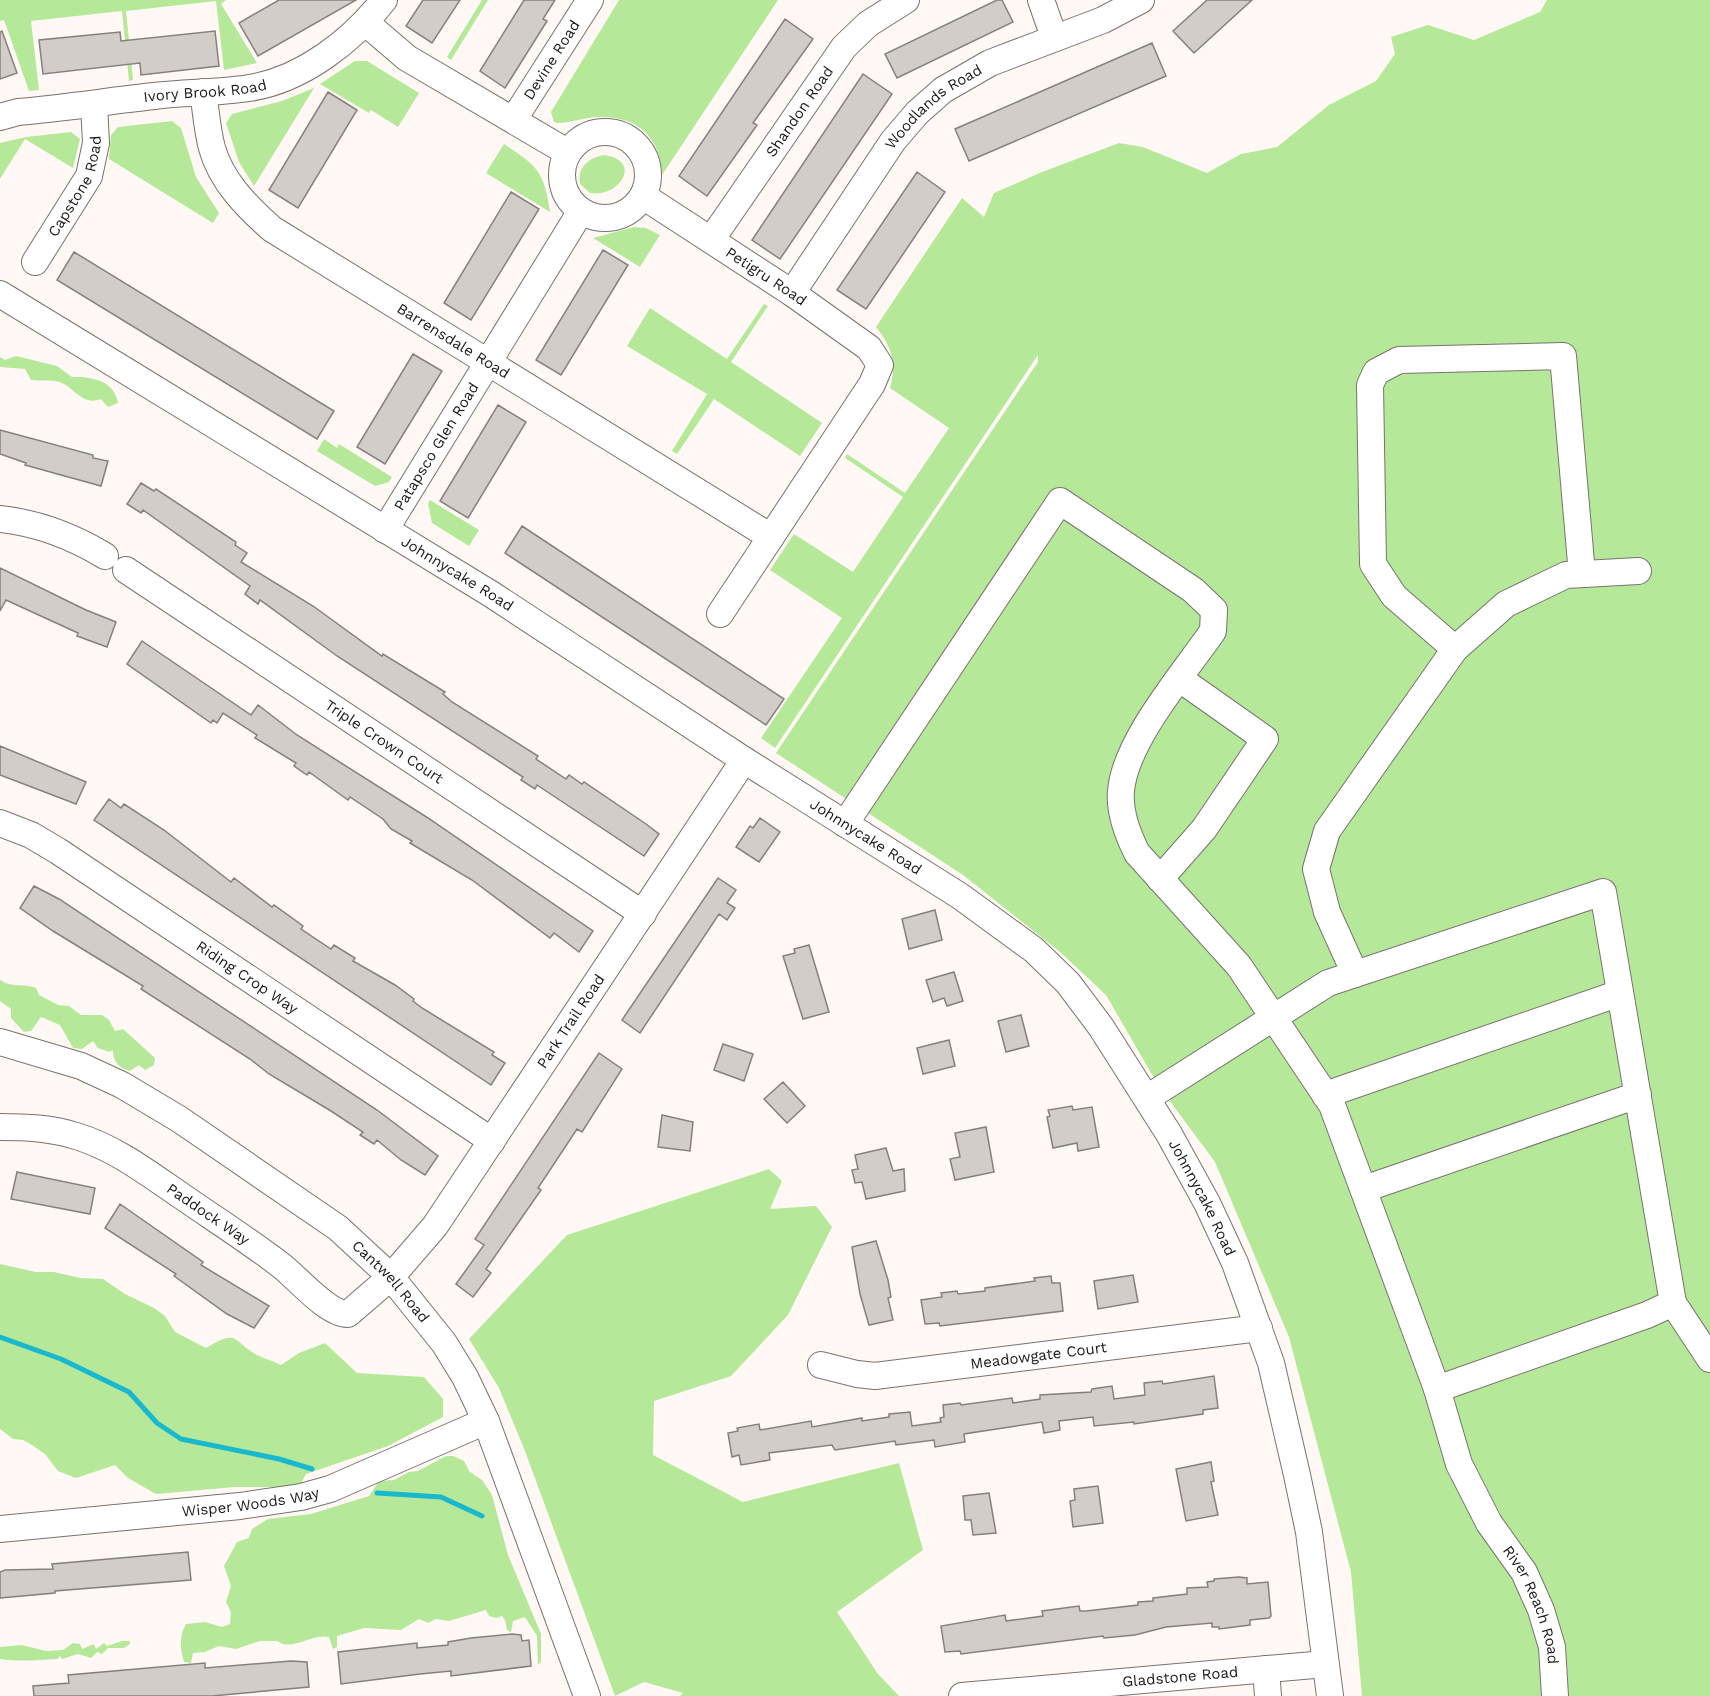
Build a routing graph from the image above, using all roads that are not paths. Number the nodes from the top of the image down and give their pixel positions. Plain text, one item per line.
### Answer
1 (384, 0) edge
2 (590, 0) edge
3 (906, 0) edge
4 (1041, 0) edge
5 (1141, 0) edge
6 (366, 23) junction
7 (1054, 37) junction
8 (203, 92) junction
9 (94, 104) junction
10 (0, 117) edge
11 (514, 119) junction
12 (567, 152) junction
13 (643, 196) junction
14 (581, 211) junction
15 (711, 240) junction
16 (35, 262) dead end
17 (792, 293) junction
18 (0, 294) edge
19 (490, 362) junction
20 (0, 519) edge
21 (385, 530) junction
22 (771, 537) junction
23 (105, 556) dead end
24 (126, 570) dead end
25 (1638, 571) dead end
26 (1582, 574) junction
27 (720, 614) dead end
28 (1455, 649) junction
29 (1180, 679) junction
30 (744, 760) junction
31 (0, 823) edge
32 (845, 824) junction
33 (1160, 879) junction
34 (643, 914) junction
35 (1355, 974) junction
36 (1620, 993) junction
37 (1272, 1018) junction
38 (0, 1042) edge
39 (1325, 1095) junction
40 (1638, 1095) junction
41 (1147, 1098) junction
42 (0, 1127) edge
43 (492, 1141) junction
44 (1364, 1189) junction
45 (391, 1277) junction
46 (1673, 1303) junction
47 (1258, 1328) junction
48 (1710, 1359) edge
49 (821, 1365) dead end
50 (1437, 1389) junction
51 (486, 1421) junction
52 (0, 1529) edge
53 (1325, 1664) junction
54 (1266, 1669) junction
55 (587, 1696) edge
56 (962, 1696) edge
57 (1268, 1696) edge
58 (1330, 1696) edge
59 (1555, 1696) edge

1 - 6 street, Ivory Brook Road
2 - 11 street, Devine Road
3 - 15 street, Shandon Road
4 - 7 street
5 - 7 street, Woodlands Road
6 - 8 street, Ivory Brook Road
6 - 11 street
7 - 17 street, Woodlands Road
8 - 9 street, Ivory Brook Road
8 - 19 street, Barrensdale Road
9 - 10 street, Ivory Brook Road
9 - 16 street, Capstone Road
11 - 12 street
12 - 13 street
12 - 14 street
13 - 14 street
13 - 15 street, Petigru Road
14 - 19 street, Patapsco Glen Road
15 - 17 street, Petigru Road
17 - 22 street, Petigru Road
18 - 21 street, Johnnycake Road
19 - 21 street, Patapsco Glen Road
19 - 22 street, Barrensdale Road
20 - 23 street
21 - 30 street, Johnnycake Road
22 - 27 street
24 - 34 street, Triple Crown Court
25 - 26 street
26 - 28 street
26 - 28 street
28 - 35 street
29 - 32 street, River Reach Road
29 - 33 street, River Reach Road
29 - 33 street
30 - 32 street, Johnnycake Road
30 - 34 street, Park Trail Road
31 - 43 street, Riding Crop Way
32 - 41 street, Johnnycake Road
33 - 37 street, River Reach Road
34 - 43 street, Park Trail Road
35 - 36 street
35 - 37 street
36 - 39 street
36 - 40 street
37 - 39 street, River Reach Road
37 - 41 street
38 - 45 street, Cantwell Road
39 - 44 street, River Reach Road
40 - 44 street
40 - 46 street
41 - 47 street, Johnnycake Road
42 - 45 street, Paddock Way
43 - 45 street, Park Trail Road
44 - 50 street, River Reach Road
45 - 51 street, Cantwell Road
46 - 48 street
46 - 50 street
47 - 49 street, Meadowgate Court
47 - 53 street, Johnnycake Road
50 - 59 street, River Reach Road
51 - 52 street, Wisper Woods Way
51 - 55 street, Cantwell Road
53 - 54 street, Gladstone Road
53 - 58 street, Johnnycake Road
54 - 56 street, Gladstone Road
54 - 57 street

